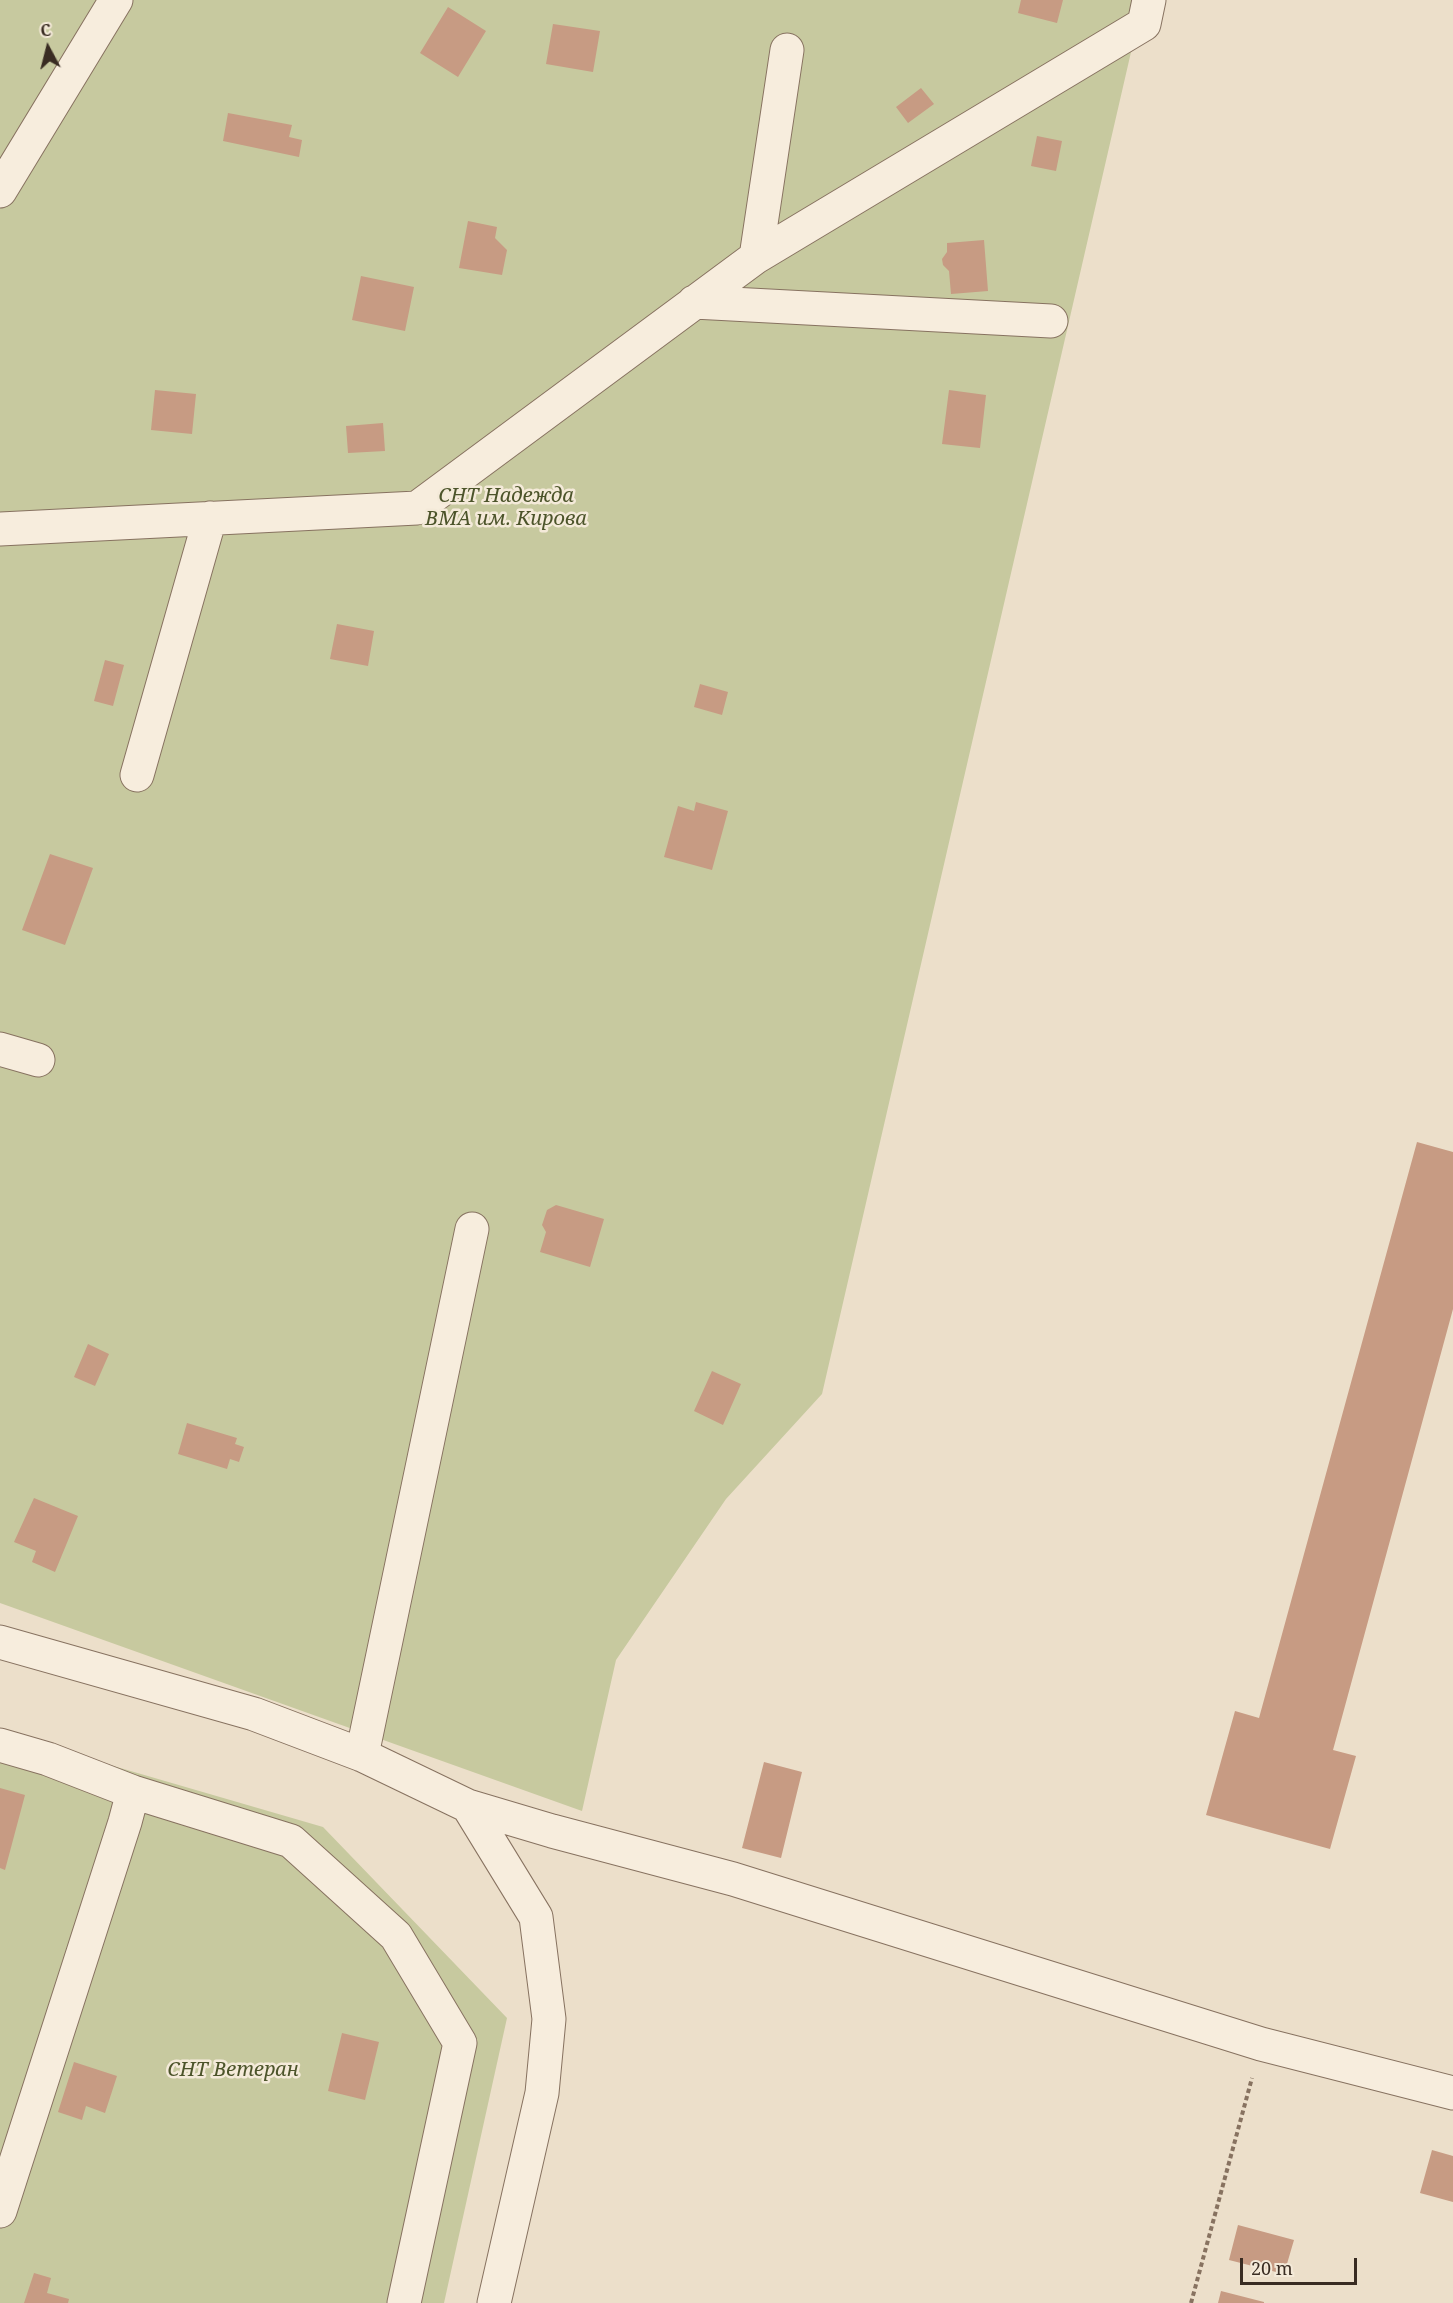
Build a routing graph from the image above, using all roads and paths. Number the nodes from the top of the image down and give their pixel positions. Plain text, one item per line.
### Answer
1 (116, 0) edge
2 (1149, 0) edge
3 (787, 50) dead end
4 (0, 191) edge
5 (756, 257) junction
6 (694, 302) junction
7 (1051, 321) dead end
8 (210, 518) junction
9 (0, 529) edge
10 (136, 775) dead end
11 (0, 1049) edge
12 (38, 1060) dead end
13 (472, 1229) dead end
14 (0, 1642) edge
15 (0, 1745) edge
16 (362, 1755) junction
17 (133, 1792) junction
18 (468, 1806) junction
19 (1261, 2044) junction
20 (1453, 2093) edge
21 (0, 2211) edge
22 (404, 2303) edge
23 (494, 2303) edge
24 (1191, 2303) edge

1 - 4 street
2 - 5 street
3 - 5 street
5 - 6 street
6 - 7 street
6 - 8 street
8 - 9 street
8 - 10 street
11 - 12 street
13 - 16 street
14 - 16 street
15 - 17 street
16 - 18 street
17 - 21 street
17 - 22 street
18 - 19 street
18 - 23 street
19 - 20 street
19 - 24 path

